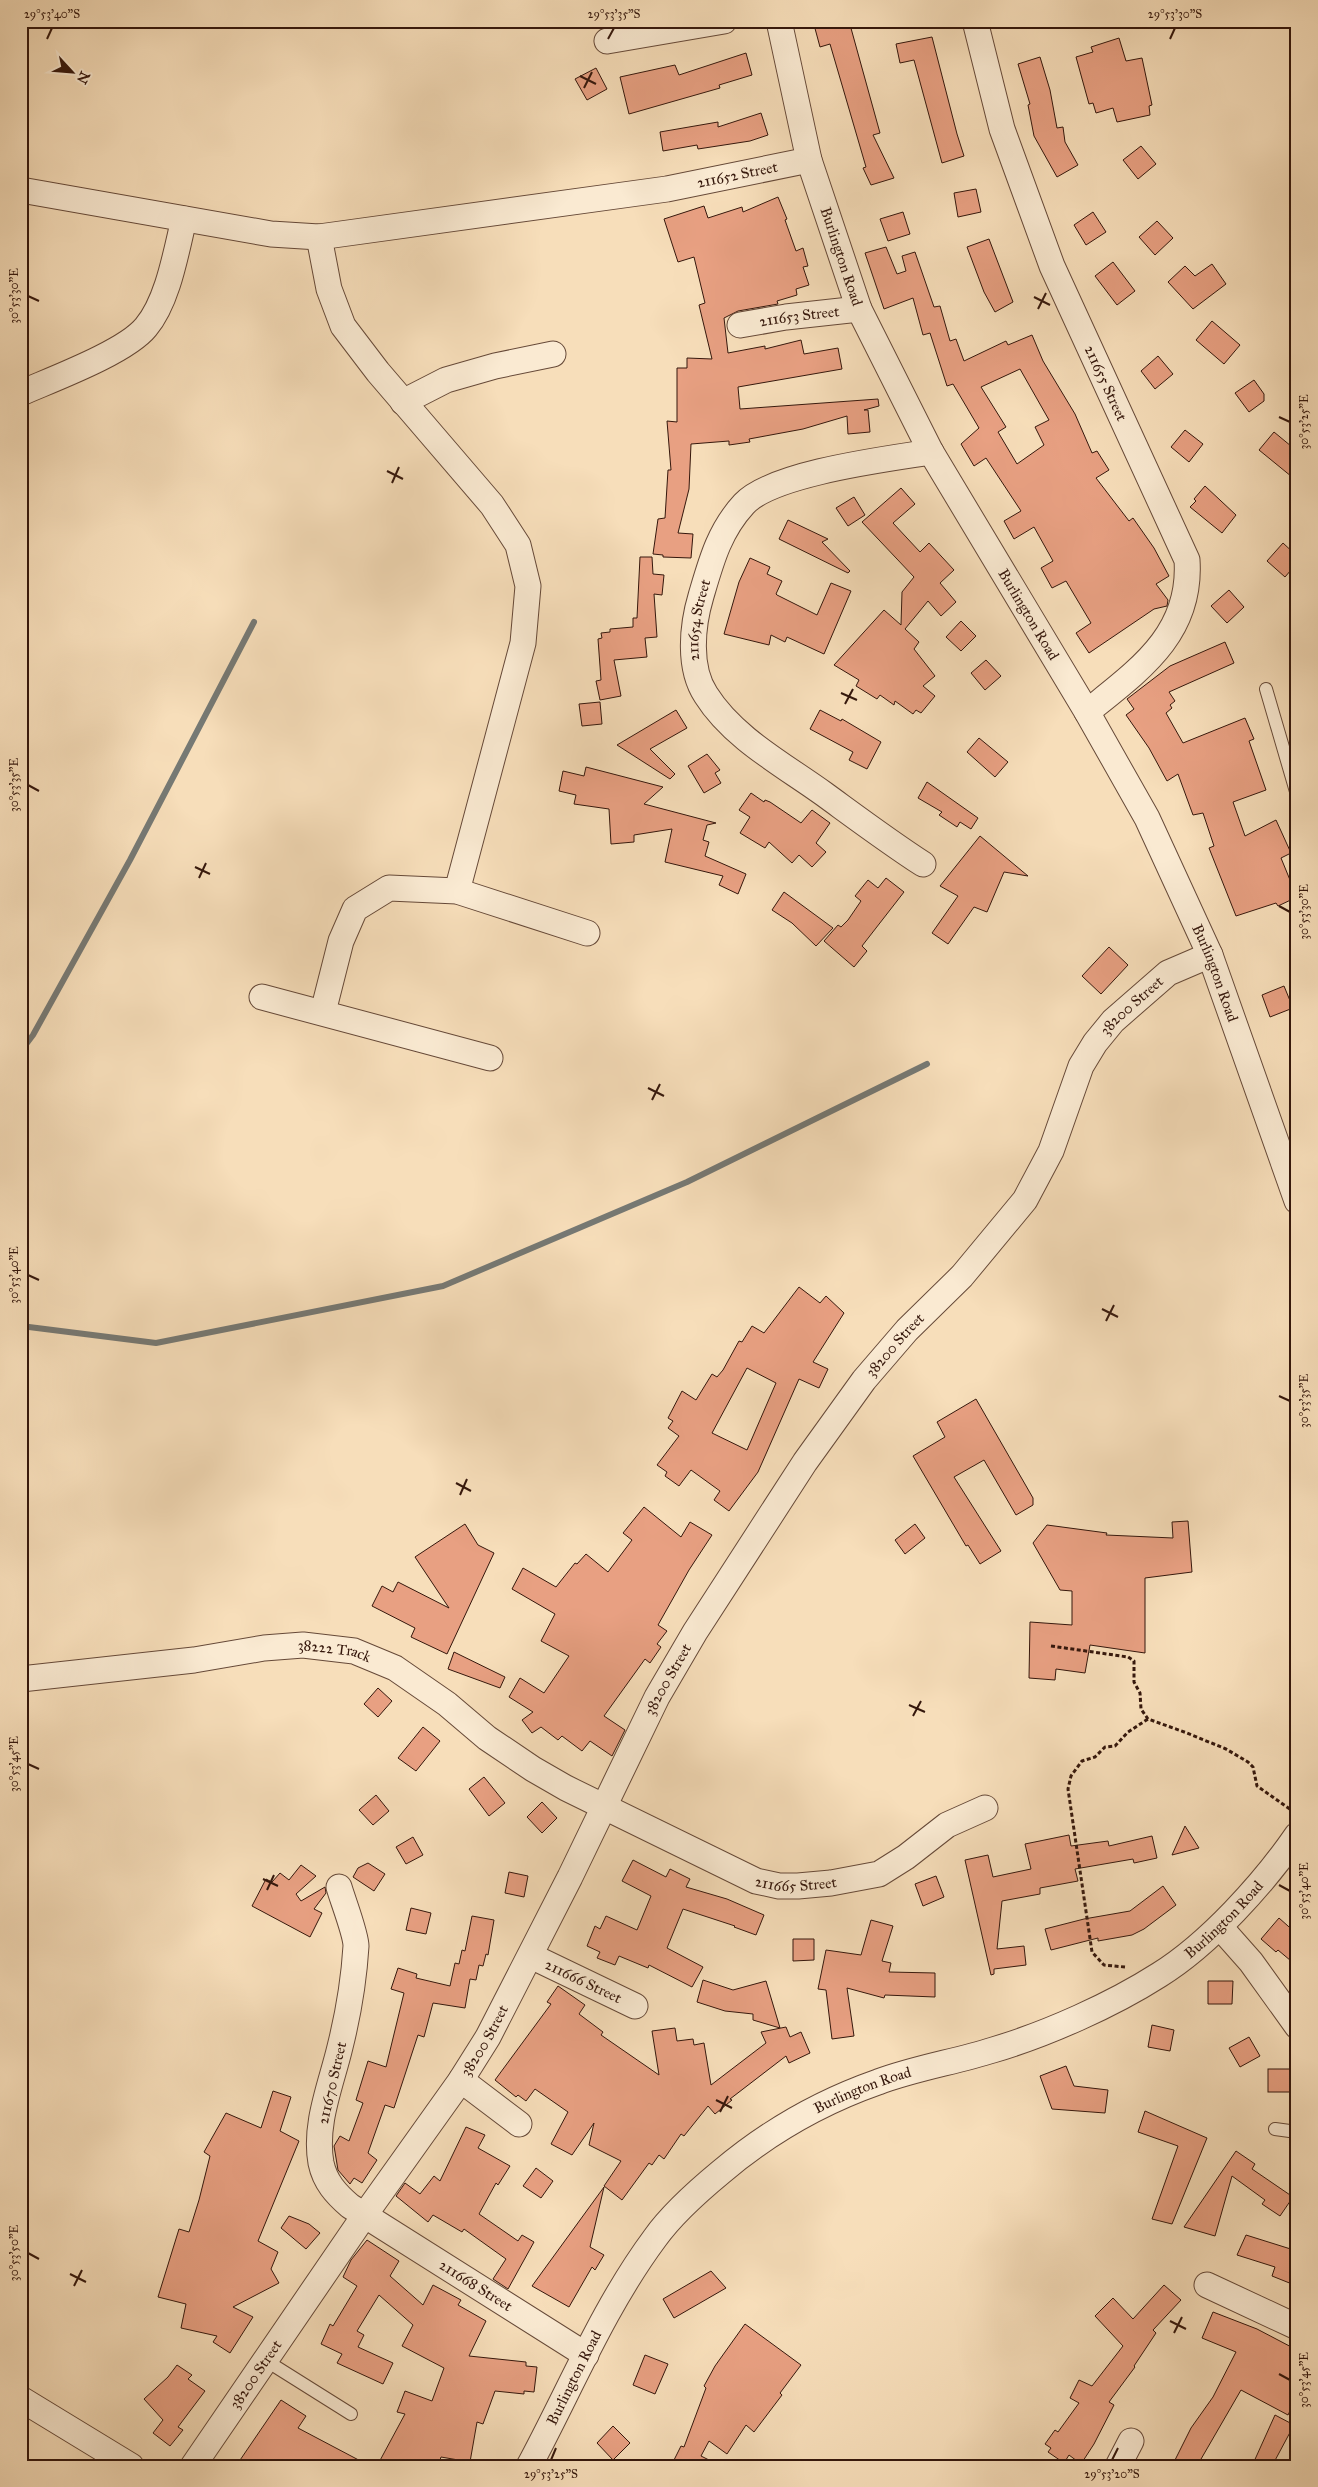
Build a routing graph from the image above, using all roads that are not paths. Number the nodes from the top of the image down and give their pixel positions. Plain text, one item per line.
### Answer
1 (724, 21) edge
2 (779, 21) edge
3 (975, 21) edge
4 (607, 41) dead end
5 (809, 160) junction
6 (21, 190) edge
7 (184, 219) junction
8 (319, 238) junction
9 (858, 310) junction
10 (740, 324) dead end
11 (553, 354) dead end
12 (21, 393) edge
13 (403, 402) junction
14 (931, 452) junction
15 (1266, 689) dead end
16 (1087, 712) junction
17 (1297, 795) edge
18 (923, 864) dead end
19 (457, 891) junction
20 (587, 933) dead end
21 (1210, 955) junction
22 (262, 997) dead end
23 (323, 1012) junction
24 (490, 1058) dead end
25 (1291, 1167) edge
26 (1297, 1201) edge
27 (21, 1679) edge
28 (604, 1805) junction
29 (985, 1808) dead end
30 (1297, 1835) edge
31 (339, 1888) dead end
32 (1220, 1927) junction
33 (531, 1956) junction
34 (635, 2006) dead end
35 (1297, 2026) edge
36 (461, 2080) junction
37 (520, 2124) dead end
38 (1275, 2129) dead end
39 (1297, 2132) edge
40 (364, 2216) junction
41 (1206, 2285) dead end
42 (1297, 2327) edge
43 (586, 2355) junction
44 (265, 2360) junction
45 (21, 2399) edge
46 (352, 2414) dead end
47 (1131, 2441) dead end
48 (131, 2466) edge
49 (193, 2466) edge
50 (529, 2466) edge
51 (1118, 2466) edge

1 - 4 street
2 - 5 street, Burlington Road
3 - 16 street, 211655 Street
5 - 8 street, 211652 Street
5 - 9 street, Burlington Road
6 - 7 street, 211652 Street
7 - 8 street, 211652 Street
7 - 12 street
8 - 13 street
9 - 10 street, 211653 Street
9 - 14 street, Burlington Road
11 - 13 street
13 - 19 street
14 - 16 street, Burlington Road
14 - 18 street, 211654 Street
15 - 17 lane
16 - 21 street, Burlington Road
19 - 20 street
19 - 23 street
21 - 25 street, Burlington Road
21 - 28 street, 38200 Street
22 - 23 street
23 - 24 street
25 - 26 street, Burlington Road
27 - 28 street, 38222 Track
28 - 29 street, 211665 Street
28 - 33 street, 38200 Street
30 - 32 street, Burlington Road
31 - 40 street, 211670 Street
32 - 35 street
32 - 43 street, Burlington Road
33 - 34 street, 211666 Street
33 - 36 street, 38200 Street
36 - 37 street
36 - 40 street, 38200 Street
38 - 39 lane
40 - 43 street, 211668 Street
40 - 44 street, 38200 Street
41 - 42 street
43 - 50 street, Burlington Road
44 - 46 lane
44 - 49 street, 38200 Street
45 - 48 street
47 - 51 street

